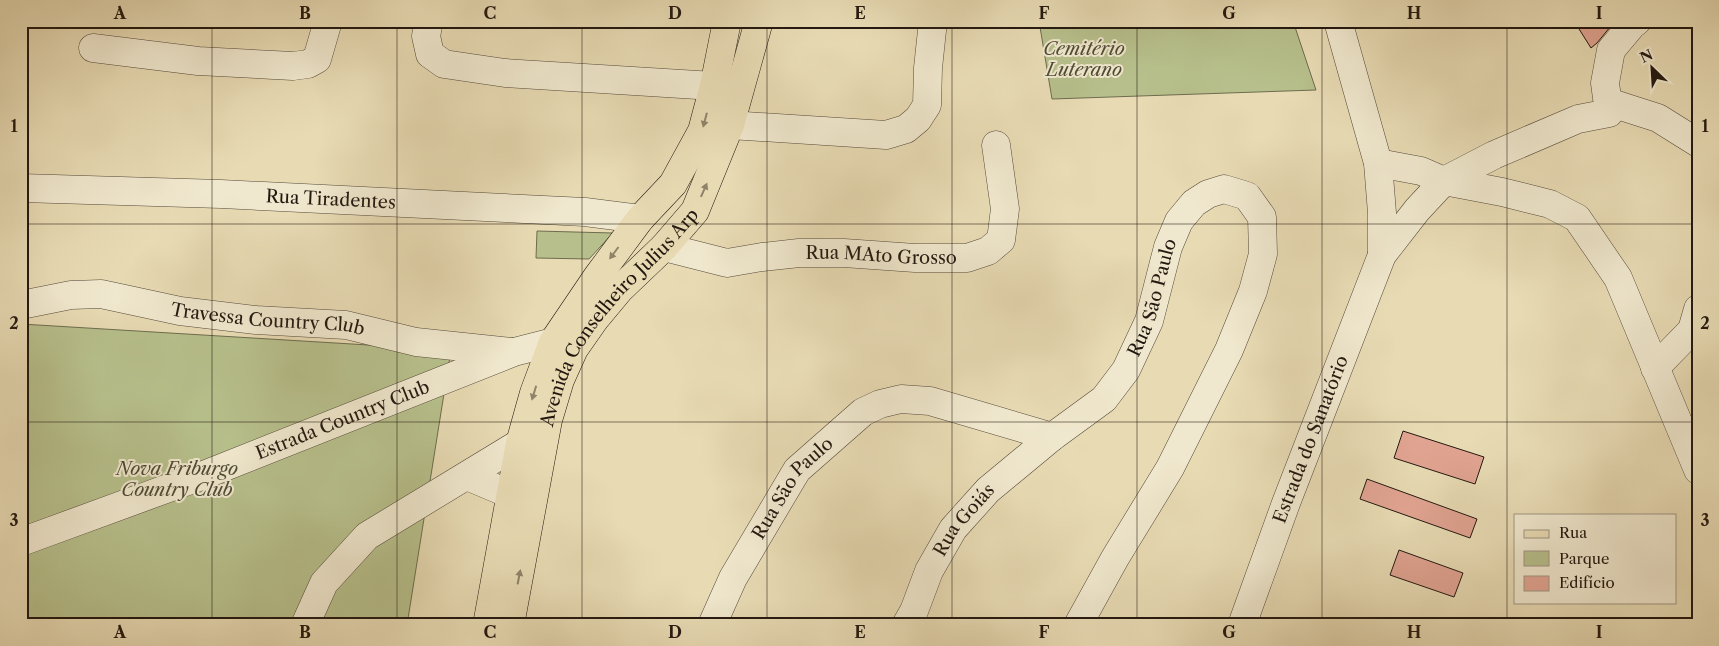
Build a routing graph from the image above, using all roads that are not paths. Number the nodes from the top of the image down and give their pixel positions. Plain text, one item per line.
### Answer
1 (328, 21) edge
2 (429, 21) edge
3 (727, 21) edge
4 (759, 21) edge
5 (933, 21) edge
6 (1338, 21) edge
7 (1637, 21) edge
8 (93, 48) dead end
9 (714, 86) junction
10 (1608, 102) junction
11 (730, 125) junction
12 (1698, 143) edge
13 (996, 145) dead end
14 (1378, 163) junction
15 (1444, 181) junction
16 (21, 188) edge
17 (640, 219) junction
18 (664, 247) junction
19 (1382, 255) junction
20 (21, 305) edge
21 (1698, 309) edge
22 (552, 342) junction
23 (514, 352) junction
24 (1654, 368) junction
25 (1052, 437) junction
26 (520, 443) junction
27 (1698, 470) edge
28 (467, 476) junction
29 (512, 495) junction
30 (21, 542) edge
31 (305, 625) edge
32 (487, 625) edge
33 (510, 625) edge
34 (712, 625) edge
35 (906, 625) edge
36 (1078, 625) edge
37 (1242, 625) edge

1 - 8 street
2 - 9 street
3 - 9 main road, Avenida Conselheiro Julius Arp
4 - 11 main road, Avenida Conselheiro Julius Arp
5 - 11 street
6 - 14 street, Estrada do Sanatório
7 - 10 street
9 -> 17 main road, Avenida Conselheiro Julius Arp
10 - 12 street
10 - 15 street, Estrada do Sanatório
18 -> 11 main road, Avenida Conselheiro Julius Arp
13 - 18 street, Rua MAto Grosso
14 - 15 street
14 - 19 street, Estrada do Sanatório
15 - 19 street, Estrada do Sanatório
15 - 24 street
16 - 17 street, Rua Tiradentes
17 -> 22 main road, Avenida Conselheiro Julius Arp
33 -> 18 main road, Avenida Conselheiro Julius Arp
19 - 37 street, Estrada do Sanatório
20 - 23 street, Travessa Country Club
21 - 24 street
22 - 23 street, Estrada Country Club
22 -> 26 main road, Avenida Conselheiro Julius Arp
23 - 30 street, Estrada Country Club
24 - 27 street
25 - 34 street, Rua São Paulo
25 - 35 street, Rua Goiás
25 - 36 street, Rua São Paulo
26 - 28 street
26 - 29 main road, Avenida Conselheiro Julius Arp
28 - 29 street
28 - 31 street
29 - 32 main road, Avenida Conselheiro Julius Arp

